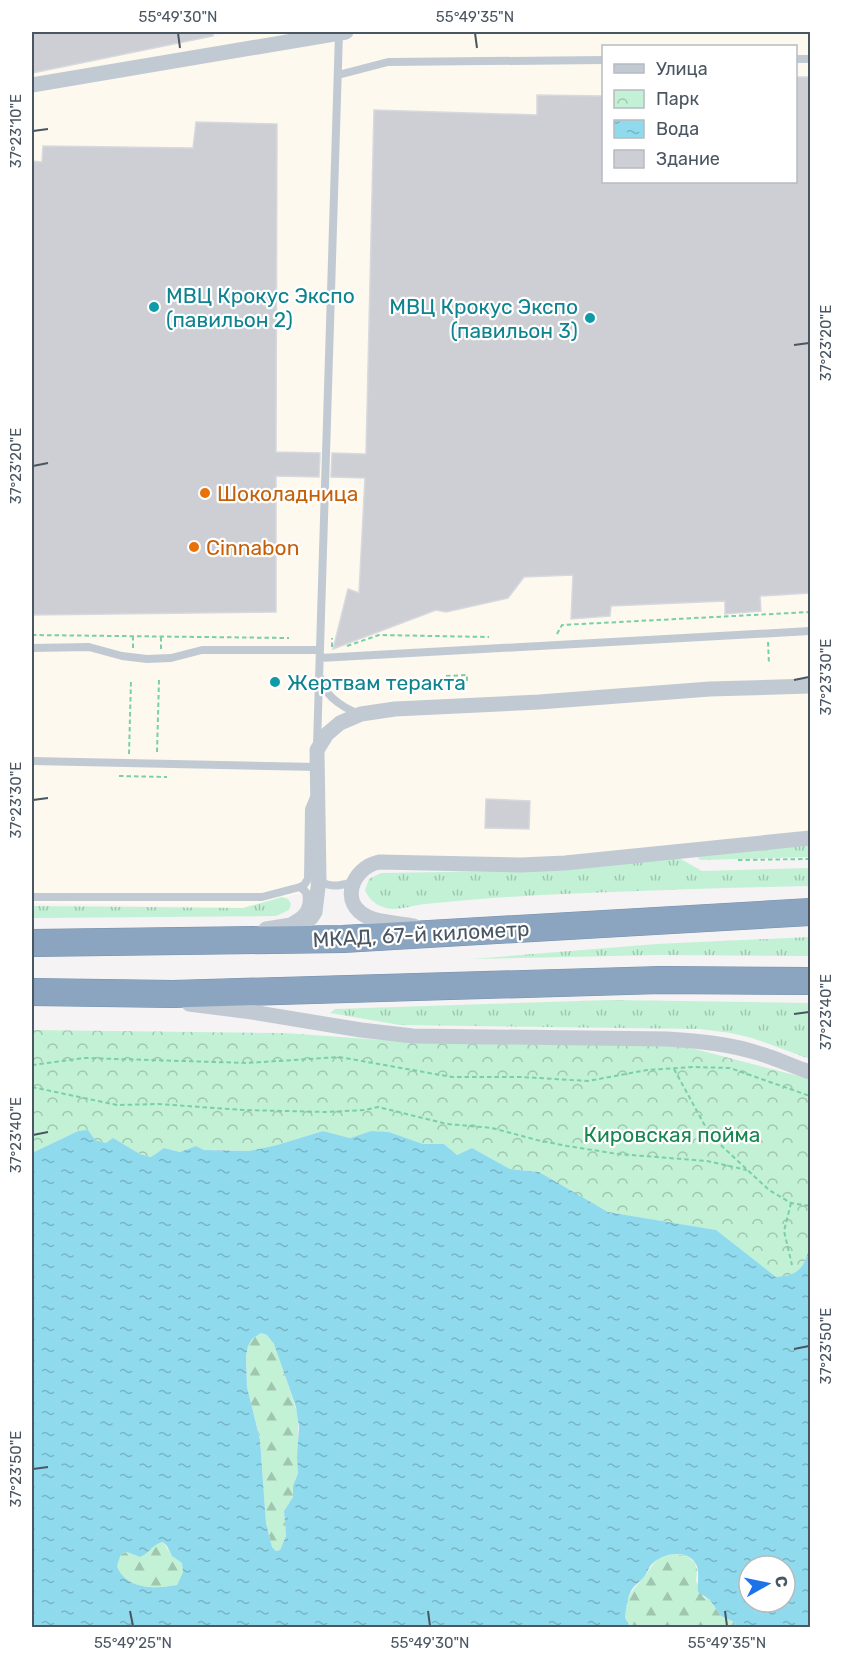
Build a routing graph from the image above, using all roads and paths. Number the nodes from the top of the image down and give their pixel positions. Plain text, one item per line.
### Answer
1 (342, 32) edge
2 (602, 60) edge
3 (339, 75) junction
4 (32, 85) edge
5 (810, 612) edge
6 (810, 631) edge
7 (32, 635) edge
8 (133, 636) junction
9 (161, 636) junction
10 (289, 638) dead end
11 (496, 638) dead end
12 (553, 640) dead end
13 (32, 648) edge
14 (332, 649) dead end
15 (132, 652) dead end
16 (160, 653) dead end
17 (320, 654) junction
18 (320, 671) junction
19 (446, 676) dead end
20 (131, 680) dead end
21 (159, 680) dead end
22 (467, 681) dead end
23 (810, 686) edge
24 (361, 714) junction
25 (317, 750) junction
26 (129, 754) dead end
27 (157, 755) dead end
28 (32, 761) edge
29 (318, 767) junction
30 (119, 776) dead end
31 (167, 777) dead end
32 (319, 785) junction
33 (810, 838) edge
34 (319, 879) junction
35 (354, 882) junction
36 (300, 887) junction
37 (32, 897) edge
38 (810, 912) edge
39 (281, 927) junction
40 (452, 932) junction
41 (221, 942) junction
42 (32, 943) edge
43 (810, 981) edge
44 (32, 992) edge
45 (60, 993) junction
46 (32, 1065) edge
47 (674, 1069) junction
48 (810, 1072) edge
49 (32, 1087) edge
50 (810, 1096) edge
51 (747, 1170) junction
52 (791, 1203) junction
53 (810, 1206) edge
54 (792, 1265) dead end

1 - 3 lane
1 - 4 street
2 - 3 lane
3 - 17 lane
5 - 12 path
6 - 17 lane
7 - 8 path
8 - 9 path
8 - 15 path
9 - 10 path
9 - 16 path
11 - 14 path
13 - 17 lane
17 - 18 lane
18 - 24 lane
18 - 25 lane
19 - 22 path
20 - 26 path
21 - 27 path
23 - 24 street
24 - 25 street
25 - 29 street
28 - 29 lane
29 - 32 street
30 - 31 path
32 - 34 street
32 - 36 lane
33 - 35 street
34 - 35 lane
34 - 39 street
35 - 40 street
36 - 37 lane
36 - 39 lane
38 - 40 highway, МКАД, 67-й километр
39 - 41 street
40 - 41 highway, МКАД, 67-й километр
41 - 42 highway, МКАД, 67-й километр
43 - 45 highway
44 - 45 highway
45 - 48 street
46 - 47 path
47 - 50 path
47 - 51 path
49 - 51 path
51 - 52 path
52 - 53 path
52 - 54 path

